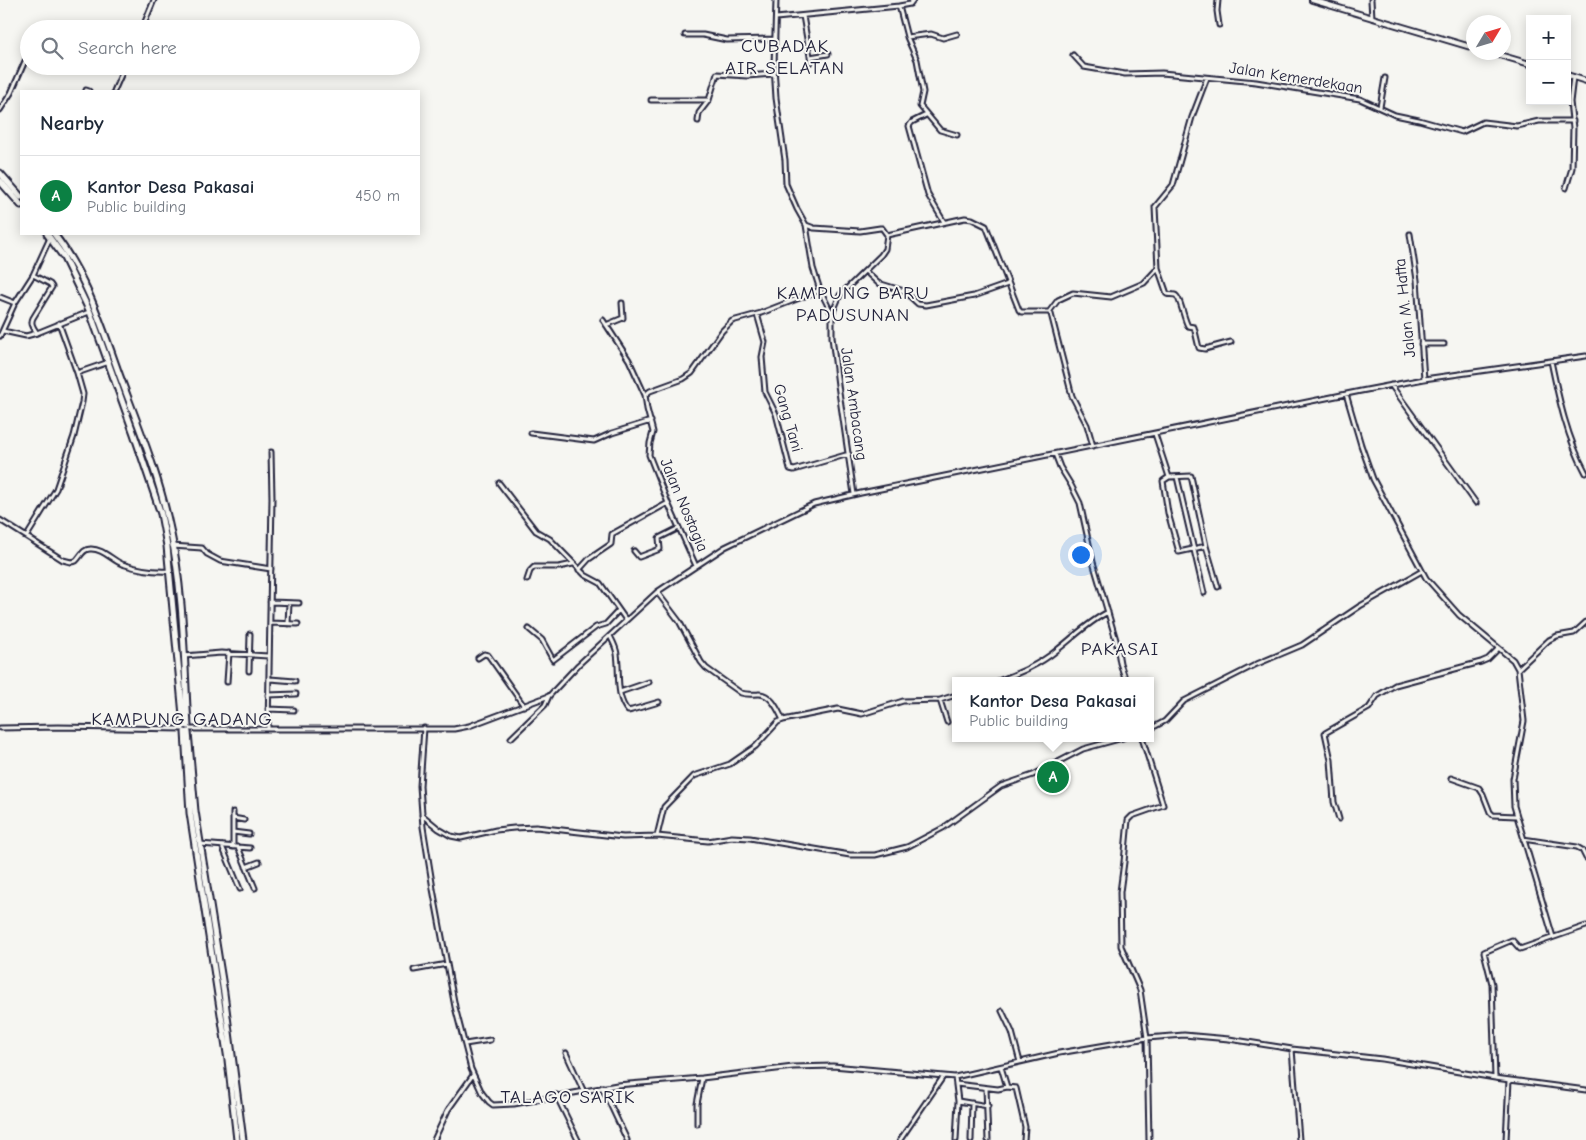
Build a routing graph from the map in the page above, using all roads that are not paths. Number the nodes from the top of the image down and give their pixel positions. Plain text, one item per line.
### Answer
1 (154, 0) edge
2 (776, 0) edge
3 (913, 0) edge
4 (1218, 0) edge
5 (1312, 0) edge
6 (1371, 0) edge
7 (899, 6) junction
8 (803, 16) junction
9 (776, 18) junction
10 (1372, 18) junction
11 (146, 20) edge
12 (1218, 25) dead end
13 (957, 34) dead end
14 (685, 35) dead end
15 (907, 36) junction
16 (775, 39) junction
17 (1466, 46) edge
18 (828, 54) dead end
19 (1073, 55) dead end
20 (810, 57) junction
21 (1511, 58) edge
22 (811, 62) dead end
23 (1526, 63) edge
24 (20, 71) edge
25 (774, 74) junction
26 (121, 75) edge
27 (1573, 77) joint
28 (1207, 78) junction
29 (1384, 78) dead end
30 (1586, 81) edge
31 (114, 90) edge
32 (652, 100) dead end
33 (709, 100) junction
34 (1380, 107) junction
35 (0, 110) edge
36 (926, 115) junction
37 (1573, 121) junction
38 (698, 122) dead end
39 (957, 135) dead end
40 (0, 173) edge
41 (0, 181) edge
42 (1566, 188) dead end
43 (20, 196) edge
44 (20, 204) edge
45 (944, 223) junction
46 (806, 225) junction
47 (1410, 234) dead end
48 (50, 235) edge
49 (887, 235) junction
50 (1158, 268) junction
51 (865, 271) junction
52 (33, 275) junction
53 (1008, 284) junction
54 (83, 288) junction
55 (820, 290) junction
56 (0, 297) edge
57 (15, 302) junction
58 (622, 303) dead end
59 (90, 312) junction
60 (1048, 312) junction
61 (757, 314) junction
62 (832, 314) junction
63 (603, 320) dead end
64 (59, 323) junction
65 (606, 326) junction
66 (3, 331) junction
67 (37, 333) junction
68 (0, 336) edge
69 (1231, 342) dead end
70 (1421, 344) junction
71 (1444, 344) dead end
72 (1586, 356) edge
73 (1551, 361) junction
74 (109, 362) junction
75 (77, 373) junction
76 (1424, 379) junction
77 (1391, 386) junction
78 (1346, 394) junction
79 (645, 395) junction
80 (651, 421) junction
81 (137, 433) junction
82 (532, 433) dead end
83 (1155, 434) junction
84 (1092, 446) junction
85 (270, 452) dead end
86 (849, 454) junction
87 (1055, 454) junction
88 (1586, 473) edge
89 (1168, 477) junction
90 (1177, 477) junction
91 (499, 483) dead end
92 (854, 494) junction
93 (1476, 502) dead end
94 (668, 503) junction
95 (0, 520) edge
96 (679, 528) junction
97 (27, 536) junction
98 (170, 546) junction
99 (1206, 546) junction
100 (1194, 549) junction
101 (634, 551) dead end
102 (573, 564) junction
103 (696, 566) junction
104 (271, 569) junction
105 (579, 570) junction
106 (169, 571) junction
107 (1422, 571) junction
108 (527, 580) dead end
109 (1218, 587) dead end
110 (657, 592) junction
111 (1204, 592) dead end
112 (270, 602) junction
113 (289, 603) junction
114 (299, 603) dead end
115 (620, 610) junction
116 (1108, 612) junction
117 (626, 620) junction
118 (1586, 622) edge
119 (270, 623) junction
120 (288, 624) junction
121 (298, 624) dead end
122 (529, 629) dead end
123 (250, 634) dead end
124 (610, 636) junction
125 (1498, 648) junction
126 (229, 654) junction
127 (250, 655) junction
128 (183, 656) junction
129 (268, 656) junction
130 (478, 658) dead end
131 (1518, 669) junction
132 (249, 671) dead end
133 (1009, 677) edge
134 (1125, 677) edge
135 (270, 679) junction
136 (295, 681) dead end
137 (227, 682) dead end
138 (649, 682) dead end
139 (620, 692) junction
140 (268, 694) junction
141 (296, 694) dead end
142 (549, 696) junction
143 (952, 697) edge
144 (940, 700) junction
145 (660, 702) dead end
146 (524, 706) junction
147 (268, 709) junction
148 (294, 710) dead end
149 (783, 720) junction
150 (947, 722) dead end
151 (1154, 727) edge
152 (0, 728) edge
153 (424, 728) junction
154 (186, 729) junction
155 (268, 729) junction
156 (511, 738) dead end
157 (1110, 742) edge
158 (1143, 742) edge
159 (1451, 778) dead end
160 (233, 812) dead end
161 (422, 814) junction
162 (1516, 816) junction
163 (233, 818) junction
164 (1339, 819) dead end
165 (244, 820) dead end
166 (195, 830) junction
167 (233, 832) junction
168 (249, 834) dead end
169 (658, 836) junction
170 (1523, 839) junction
171 (200, 844) junction
172 (222, 846) junction
173 (233, 847) junction
174 (238, 847) junction
175 (250, 848) dead end
176 (1586, 858) edge
177 (259, 862) dead end
178 (246, 867) junction
179 (255, 888) dead end
180 (240, 889) dead end
181 (1586, 926) edge
182 (1553, 938) junction
183 (447, 964) junction
184 (414, 970) dead end
185 (221, 994) junction
186 (1002, 1011) dead end
187 (1147, 1038) junction
188 (490, 1040) dead end
189 (465, 1044) junction
190 (1292, 1049) junction
191 (566, 1053) dead end
192 (1020, 1062) junction
193 (1001, 1067) junction
194 (473, 1075) junction
195 (943, 1077) junction
196 (955, 1077) junction
197 (702, 1078) junction
198 (1496, 1078) junction
199 (1509, 1080) junction
200 (956, 1084) junction
201 (602, 1087) junction
202 (1007, 1087) junction
203 (986, 1088) junction
204 (582, 1090) junction
205 (1586, 1090) edge
206 (556, 1096) junction
207 (958, 1101) junction
208 (972, 1103) junction
209 (988, 1106) junction
210 (697, 1124) dead end
211 (237, 1140) edge
212 (244, 1140) edge
213 (434, 1140) edge
214 (578, 1140) edge
215 (627, 1140) edge
216 (900, 1140) edge
217 (956, 1140) edge
218 (971, 1140) edge
219 (988, 1140) edge
220 (1024, 1140) edge
221 (1149, 1140) edge
222 (1299, 1140) edge
223 (1506, 1140) edge

1 - 11 street
2 - 9 street
3 - 7 street
4 - 12 street
5 - 10 street
6 - 10 street
7 - 8 street
7 - 15 street
8 - 9 street
8 - 20 street
9 - 16 street
10 - 17 street
13 - 15 street
14 - 16 street
15 - 36 street
16 - 25 street
18 - 20 street
19 - 28 street, Jalan Kemerdekaan
20 - 22 street
21 - 23 street
24 - 35 street
25 - 33 street
25 - 46 street
26 - 31 street
27 - 30 street
27 - 37 street
28 - 34 street, Jalan Kemerdekaan
28 - 50 street
29 - 34 street
32 - 33 street
33 - 38 street
34 - 37 street, Jalan Kemerdekaan
36 - 39 street
36 - 45 street
37 - 42 street
40 - 43 highway
41 - 44 highway
45 - 49 street
45 - 53 street
46 - 49 street
46 - 55 street
47 - 70 street, Jalan M. Hatta
48 - 52 street
48 - 54 highway
49 - 51 street, Jalan Ambacang
50 - 60 street
50 - 69 street
51 - 53 street
51 - 62 street, Jalan Ambacang
52 - 57 street
52 - 67 street
53 - 60 street
54 - 59 highway
54 - 81 highway
55 - 61 street
55 - 62 street
56 - 57 street
57 - 66 street
58 - 65 street
59 - 64 street
59 - 74 highway
60 - 84 street
61 - 79 street
61 - 86 street, Gang Tani
62 - 86 street, Jalan Ambacang
63 - 65 street, Jalan Nostagia
64 - 67 street
64 - 75 street
65 - 79 street, Jalan Nostagia
66 - 67 street
66 - 68 street
70 - 71 street
70 - 76 street, Jalan M. Hatta
72 - 73 street
73 - 76 street
73 - 88 street
74 - 75 street
74 - 81 highway
75 - 97 street
76 - 77 street
77 - 78 street
77 - 93 street
78 - 83 street
78 - 107 street
79 - 80 street, Jalan Nostagia
80 - 82 street
80 - 94 street, Jalan Nostagia
81 - 98 highway
83 - 84 street
83 - 89 street
84 - 87 street
85 - 104 street
86 - 92 street, Jalan Ambacang
87 - 92 street
87 - 116 street
89 - 90 street
89 - 100 street
90 - 99 street
90 - 100 street
91 - 102 street
92 - 103 street
94 - 96 street, Jalan Nostagia
94 - 105 street
95 - 97 street
96 - 101 street
96 - 103 street, Jalan Nostagia
97 - 106 street
98 - 104 street
98 - 106 highway
98 - 128 highway
99 - 100 street
99 - 109 street
100 - 111 street
102 - 105 street
102 - 108 street
103 - 110 street
104 - 112 street
105 - 115 street
106 - 154 highway
107 - 125 street
107 - 151 street
110 - 117 street
110 - 149 street
112 - 113 street
112 - 119 street
113 - 114 street
113 - 120 street
115 - 117 street
115 - 122 street
116 - 133 street
116 - 134 street
117 - 124 street
118 - 131 street
119 - 120 street
119 - 129 street
120 - 121 street
123 - 127 street
124 - 139 street
124 - 142 street
125 - 131 street
125 - 164 street
126 - 127 street
126 - 128 street
126 - 137 street
127 - 129 street
127 - 132 street
128 - 154 highway
129 - 135 street
130 - 146 street
131 - 162 street
135 - 136 street
135 - 140 street
138 - 139 street
139 - 145 street
140 - 141 street
140 - 147 street
142 - 146 street
142 - 156 street
143 - 144 street
144 - 149 street
144 - 150 street
146 - 153 street
147 - 148 street
147 - 155 street
149 - 169 street
152 - 154 street
153 - 155 street
153 - 161 street
154 - 155 street
154 - 166 highway
157 - 169 street
158 - 187 street
159 - 162 street
160 - 163 street
161 - 169 street
161 - 183 street
162 - 170 street
163 - 165 street
163 - 167 street
166 - 171 highway
166 - 185 highway
167 - 168 street
167 - 173 street
170 - 176 street
170 - 182 street
171 - 172 street
171 - 185 highway
172 - 173 street
172 - 180 street
173 - 174 street
174 - 175 street
174 - 178 street
177 - 178 street
178 - 179 street
181 - 182 street
182 - 198 street
183 - 184 street
183 - 189 street
185 - 211 highway
185 - 212 highway
186 - 192 street
187 - 190 street
187 - 192 street
187 - 221 street
188 - 189 street
189 - 194 street
190 - 198 street
190 - 222 street
191 - 204 street
192 - 193 street
193 - 196 street
193 - 202 street
194 - 206 street
194 - 213 street
195 - 196 street
195 - 197 street
195 - 216 street
196 - 200 street
197 - 201 street
197 - 210 street
198 - 199 street
199 - 205 street
199 - 223 street
200 - 203 street
200 - 207 street
201 - 204 street
201 - 215 street
202 - 203 street
202 - 220 street
203 - 209 street
204 - 206 street
206 - 214 street
207 - 208 street
207 - 217 street
208 - 209 street
208 - 218 street
209 - 219 street

